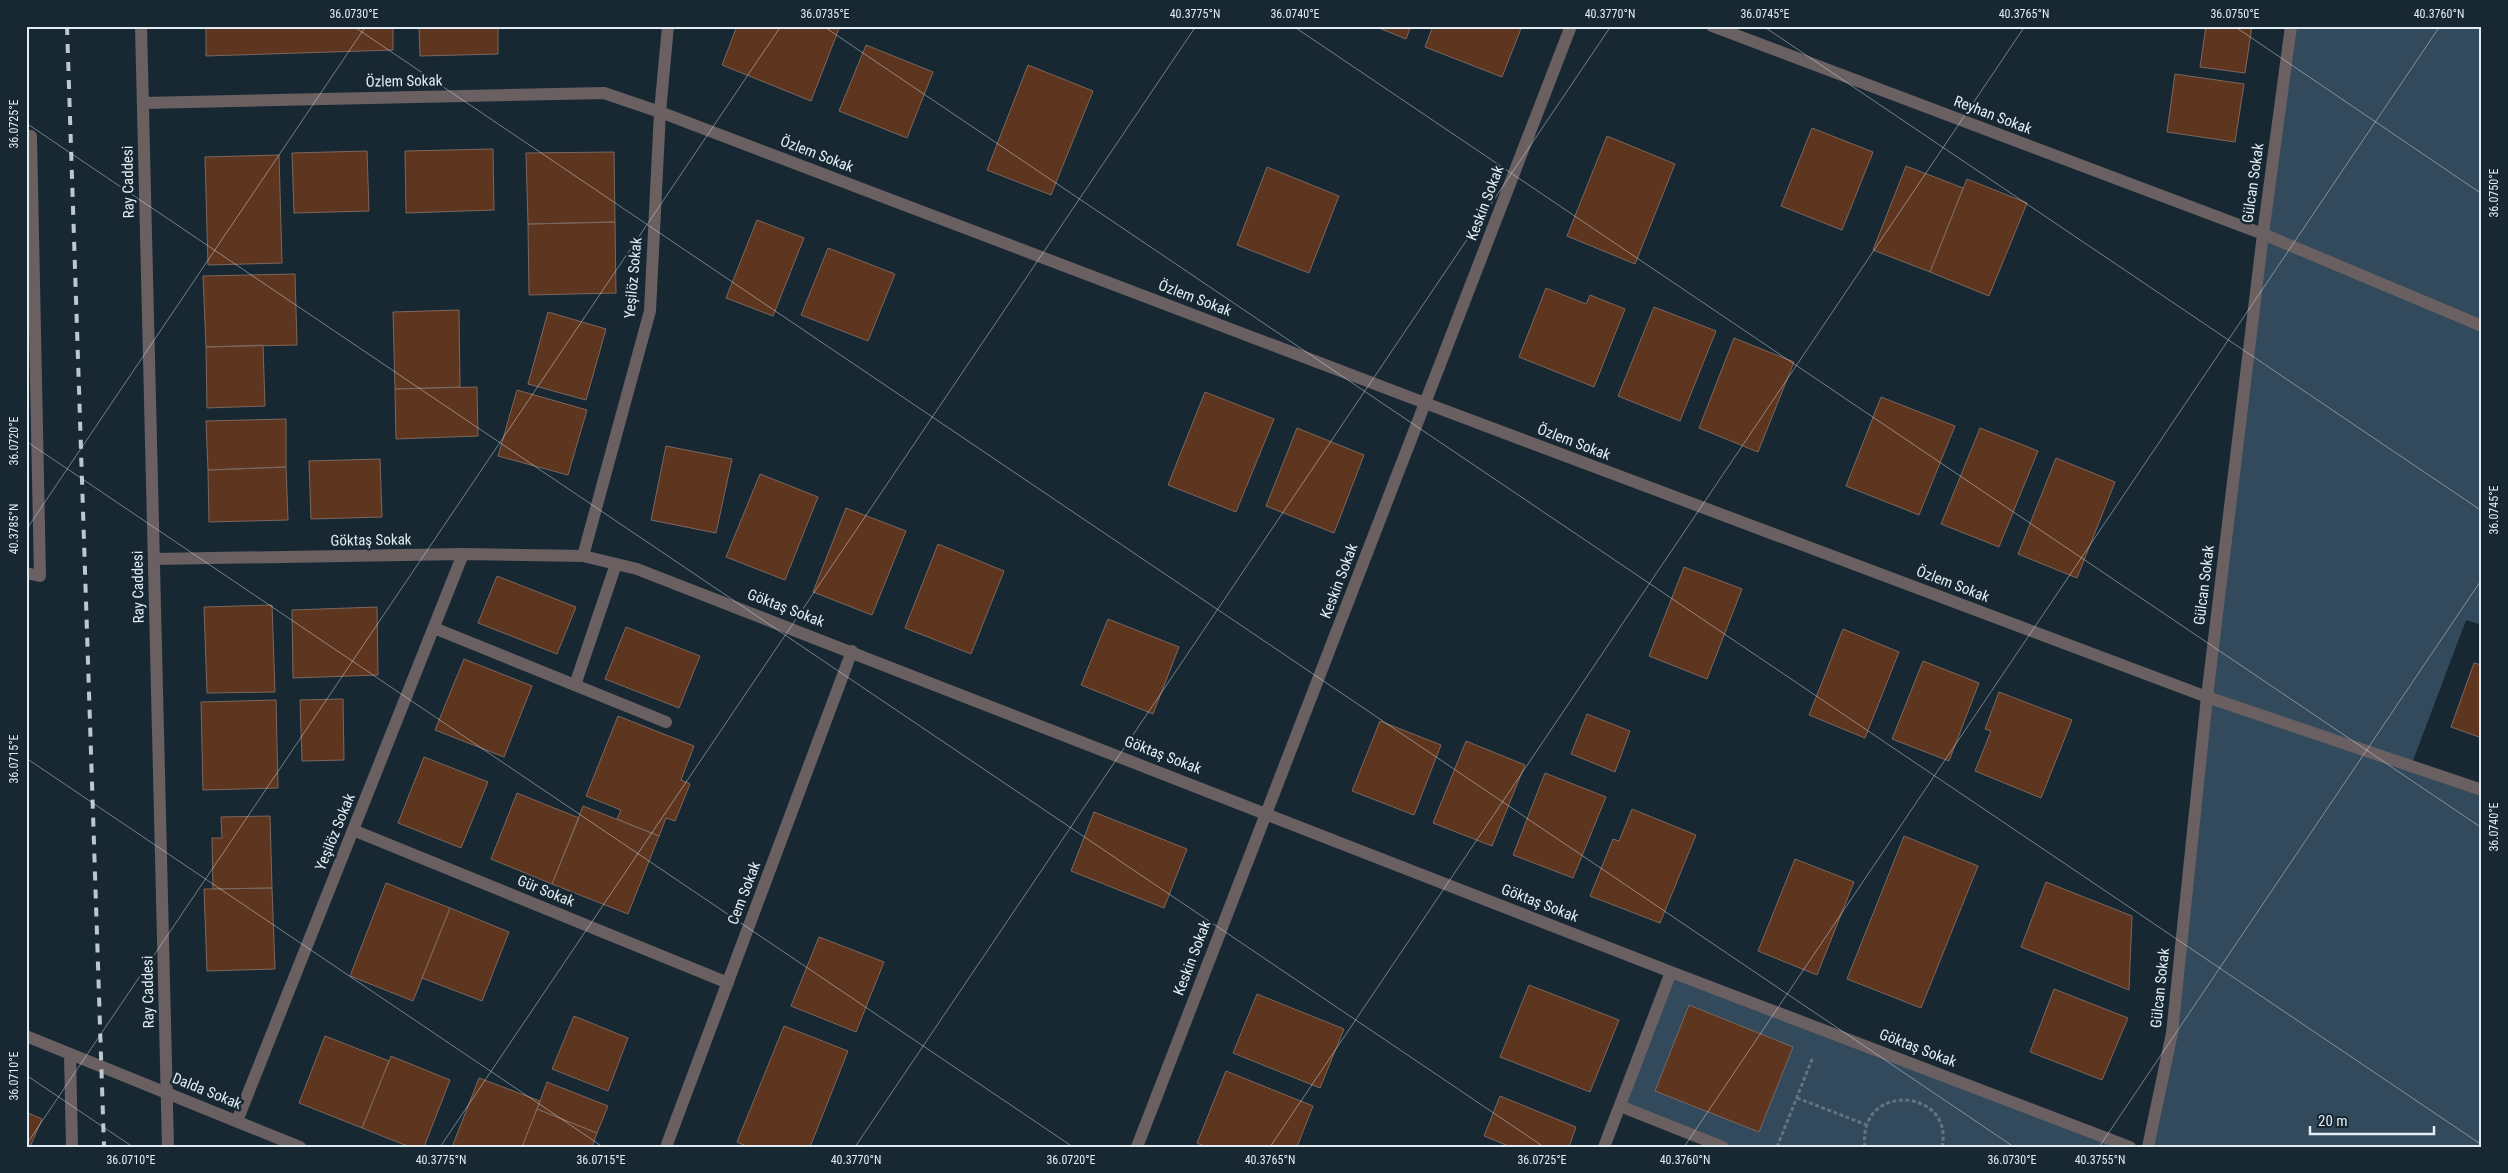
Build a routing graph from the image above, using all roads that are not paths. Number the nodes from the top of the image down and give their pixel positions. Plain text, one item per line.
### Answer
1 (141, 26) edge
2 (668, 26) edge
3 (1571, 26) edge
4 (1712, 26) edge
5 (2291, 26) edge
6 (143, 104) junction
7 (660, 112) junction
8 (26, 136) edge
9 (2263, 234) junction
10 (2482, 326) edge
11 (1425, 403) junction
12 (463, 554) junction
13 (583, 556) junction
14 (154, 559) junction
15 (616, 564) junction
16 (26, 573) edge
17 (434, 628) junction
18 (852, 651) junction
19 (575, 685) junction
20 (2207, 697) junction
21 (666, 722) dead end
22 (2482, 790) edge
23 (1266, 812) junction
24 (353, 830) junction
25 (1671, 972) junction
26 (728, 983) junction
27 (26, 1036) edge
28 (70, 1054) junction
29 (166, 1093) junction
30 (1620, 1106) junction
31 (237, 1121) junction
32 (72, 1147) edge
33 (168, 1147) edge
34 (300, 1147) edge
35 (666, 1147) edge
36 (1137, 1147) edge
37 (1604, 1147) edge
38 (1723, 1147) edge
39 (2130, 1147) edge
40 (2148, 1147) edge

1 - 6 street, Ray Caddesi
2 - 7 street, Yeşilöz Sokak
3 - 11 street, Keskin Sokak
4 - 9 street, Reyhan Sokak
5 - 9 street, Gülcan Sokak
6 - 7 street, Özlem Sokak
6 - 14 street, Ray Caddesi
7 - 11 street, Özlem Sokak
7 - 13 street, Yeşilöz Sokak
8 - 16 street
9 - 10 street, Reyhan Sokak
9 - 20 street, Gülcan Sokak
11 - 20 street, Özlem Sokak
11 - 23 street, Keskin Sokak
12 - 13 street, Göktaş Sokak
12 - 14 street, Göktaş Sokak
12 - 17 street, Yeşilöz Sokak
13 - 15 street, Göktaş Sokak
14 - 29 street, Ray Caddesi
15 - 18 street, Göktaş Sokak
15 - 19 street
17 - 19 street
17 - 24 street, Yeşilöz Sokak
18 - 23 street, Göktaş Sokak
18 - 26 street, Cem Sokak
19 - 21 street
20 - 22 street, Özlem Sokak
20 - 40 street, Gülcan Sokak
23 - 25 street, Göktaş Sokak
23 - 36 street, Keskin Sokak
24 - 26 street, Gür Sokak
24 - 31 street, Yeşilöz Sokak
25 - 30 street
25 - 39 street, Göktaş Sokak
26 - 35 street, Cem Sokak
27 - 28 street, Dalda Sokak
28 - 29 street, Dalda Sokak
28 - 32 street
29 - 31 street, Dalda Sokak
29 - 33 street, Ray Caddesi
30 - 37 street
30 - 38 street
31 - 34 street, Dalda Sokak

